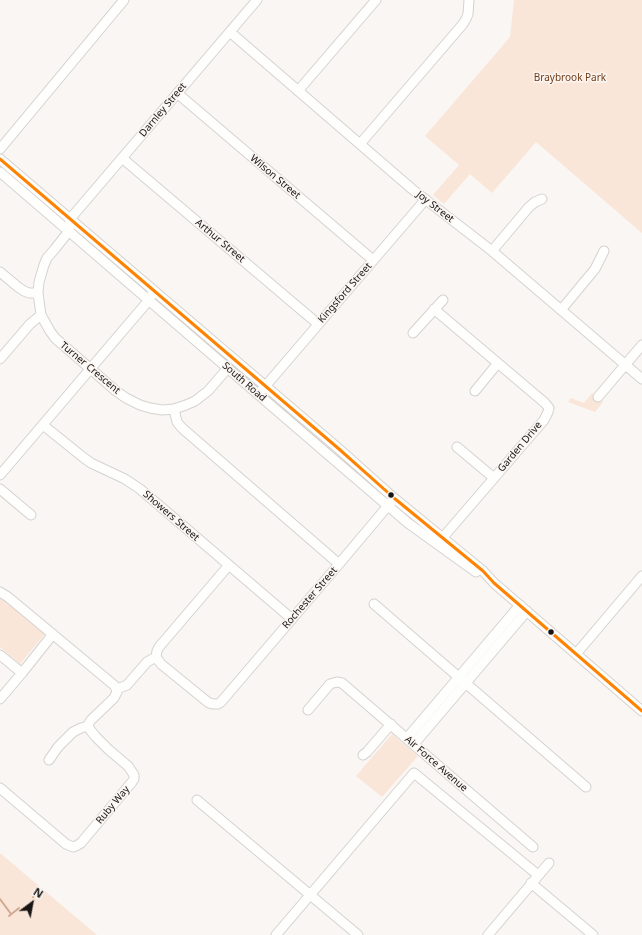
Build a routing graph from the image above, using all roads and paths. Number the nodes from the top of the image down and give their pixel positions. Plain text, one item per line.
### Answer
1 (124, 0) edge
2 (257, 0) edge
3 (376, 0) edge
4 (469, 0) edge
5 (230, 32) junction
6 (298, 91) junction
7 (177, 93) junction
8 (360, 144) junction
9 (0, 149) edge
10 (122, 158) junction
11 (0, 159) edge
12 (0, 172) edge
13 (542, 199) dead end
14 (425, 200) junction
15 (70, 220) junction
16 (69, 231) junction
17 (492, 251) junction
18 (604, 251) dead end
19 (373, 260) junction
20 (0, 272) edge
21 (38, 293) junction
22 (151, 295) junction
23 (443, 300) dead end
24 (434, 309) junction
25 (561, 310) junction
26 (41, 315) junction
27 (318, 324) junction
28 (413, 333) dead end
29 (642, 345) edge
30 (0, 359) edge
31 (498, 363) junction
32 (625, 365) junction
33 (228, 368) junction
34 (91, 369) junction
35 (642, 379) edge
36 (265, 386) junction
37 (475, 391) dead end
38 (258, 394) junction
39 (598, 397) dead end
40 (174, 409) junction
41 (43, 425) junction
42 (457, 448) dead end
43 (0, 475) edge
44 (494, 478) junction
45 (0, 488) edge
46 (394, 498) junction
47 (388, 506) junction
48 (31, 515) dead end
49 (440, 541) junction
50 (339, 564) junction
51 (229, 565) junction
52 (642, 576) edge
53 (0, 587) edge
54 (0, 592) edge
55 (8, 597) junction
56 (374, 604) dead end
57 (523, 608) junction
58 (292, 618) junction
59 (53, 634) junction
60 (576, 654) junction
61 (0, 655) edge
62 (156, 657) junction
63 (22, 672) junction
64 (462, 679) junction
65 (117, 689) junction
66 (0, 699) edge
67 (308, 710) dead end
68 (642, 711) edge
69 (391, 724) junction
70 (88, 726) junction
71 (410, 741) junction
72 (364, 755) dead end
73 (49, 760) dead end
74 (586, 787) dead end
75 (0, 788) edge
76 (197, 800) dead end
77 (533, 847) dead end
78 (548, 863) dead end
79 (538, 875) junction
80 (531, 883) junction
81 (310, 895) junction
82 (276, 935) edge
83 (358, 935) edge
84 (488, 935) edge
85 (593, 935) edge

1 - 9 street
2 - 5 street, Darnley Street
3 - 6 street
4 - 8 street
5 - 6 street, Joy Street
5 - 7 street, Darnley Street
6 - 8 street, Joy Street
7 - 10 street, Darnley Street
7 - 19 street, Wilson Street
8 - 14 street, Joy Street
10 - 15 street, Darnley Street
10 - 27 street, Arthur Street
11 - 15 street, South Road
12 - 16 street, South Road
13 - 17 street
14 - 17 street, Joy Street
14 - 19 street, Kingsford Street
15 - 16 street
15 - 22 street, South Road
16 - 21 street, Turner Crescent
16 - 22 street, South Road
17 - 25 street, Joy Street
18 - 25 street
19 - 27 street, Kingsford Street
20 - 21 street
21 - 26 street, Turner Crescent
22 - 33 street, South Road
22 - 34 street
22 - 36 street, South Road
23 - 24 street
24 - 28 street
24 - 31 street, Garden Drive
25 - 32 street, Joy Street
26 - 30 street
26 - 34 street, Turner Crescent
27 - 36 street, Kingsford Street
29 - 32 street
31 - 37 street
31 - 44 street, Garden Drive
32 - 35 street, Joy Street
32 - 39 street
33 - 38 street, South Road
33 - 40 street, Turner Crescent
34 - 40 street, Turner Crescent
34 - 41 street
36 - 38 street, Kingsford Street
36 - 46 street, South Road
38 - 47 street, South Road
40 - 50 street
41 - 43 street
41 - 51 street, Showers Street
42 - 44 street
44 - 49 street, Garden Drive
45 - 48 street
46 - 47 street, Rochester Street
46 - 49 street, South Road
47 - 49 street, South Road
47 - 50 street, Rochester Street
49 - 57 street, South Road
50 - 58 street, Rochester Street
51 - 58 street, Showers Street
51 - 62 street
52 - 60 street
53 - 55 street
54 - 55 street
55 - 59 street
56 - 64 street
57 - 60 street, South Road
57 - 64 street
58 - 62 street, Rochester Street
59 - 63 street
59 - 65 street
60 - 68 street, South Road
61 - 63 street
62 - 65 street
63 - 66 street
64 - 71 street
64 - 74 street
65 - 70 street
67 - 69 street, Air Force Avenue
69 - 71 street, Air Force Avenue
69 - 72 street
70 - 73 street
70 - 75 street, Ruby Way
71 - 77 street, Air Force Avenue
76 - 81 street
78 - 79 street
79 - 80 street
79 - 81 street
80 - 84 street
80 - 85 street
81 - 82 street
81 - 83 street

